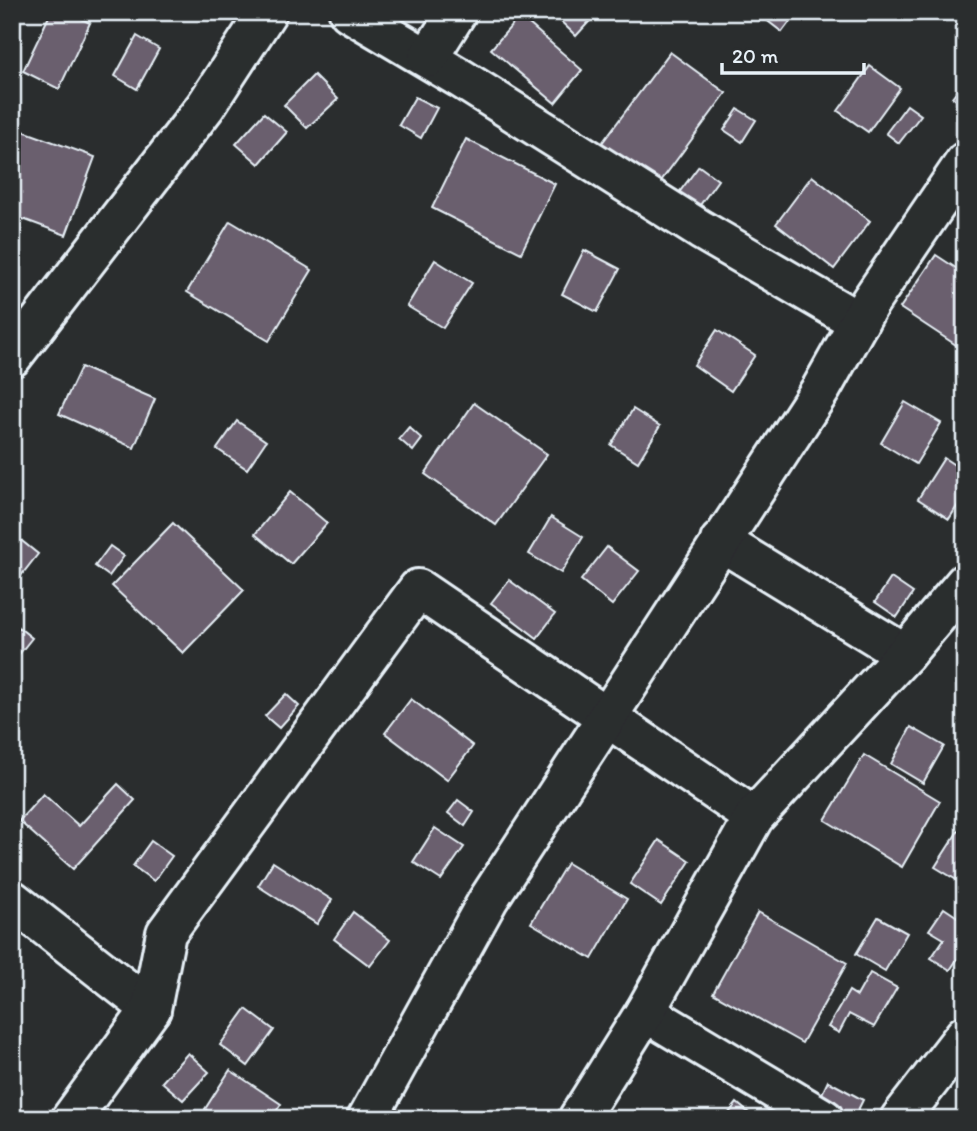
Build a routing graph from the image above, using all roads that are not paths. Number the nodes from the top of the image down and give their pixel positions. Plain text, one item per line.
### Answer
1 (267, 12) edge
2 (349, 12) edge
3 (457, 12) edge
4 (428, 58) junction
5 (965, 162) edge
6 (859, 322) junction
7 (12, 356) edge
8 (720, 541) junction
9 (965, 583) edge
10 (905, 654) junction
11 (607, 716) junction
12 (754, 817) junction
13 (12, 900) edge
14 (151, 1009) junction
15 (645, 1012) junction
16 (965, 1035) edge
17 (71, 1119) edge
18 (367, 1119) edge
19 (578, 1119) edge
20 (824, 1119) edge
21 (900, 1119) edge

1 - 7 street
2 - 4 street
3 - 4 street
4 - 6 street
5 - 6 street
6 - 8 street
8 - 10 street
8 - 11 street
9 - 10 street
10 - 12 street
11 - 12 street
11 - 14 street
11 - 18 street
12 - 15 street
13 - 14 street
14 - 17 street
15 - 19 street
15 - 20 street
16 - 21 street

